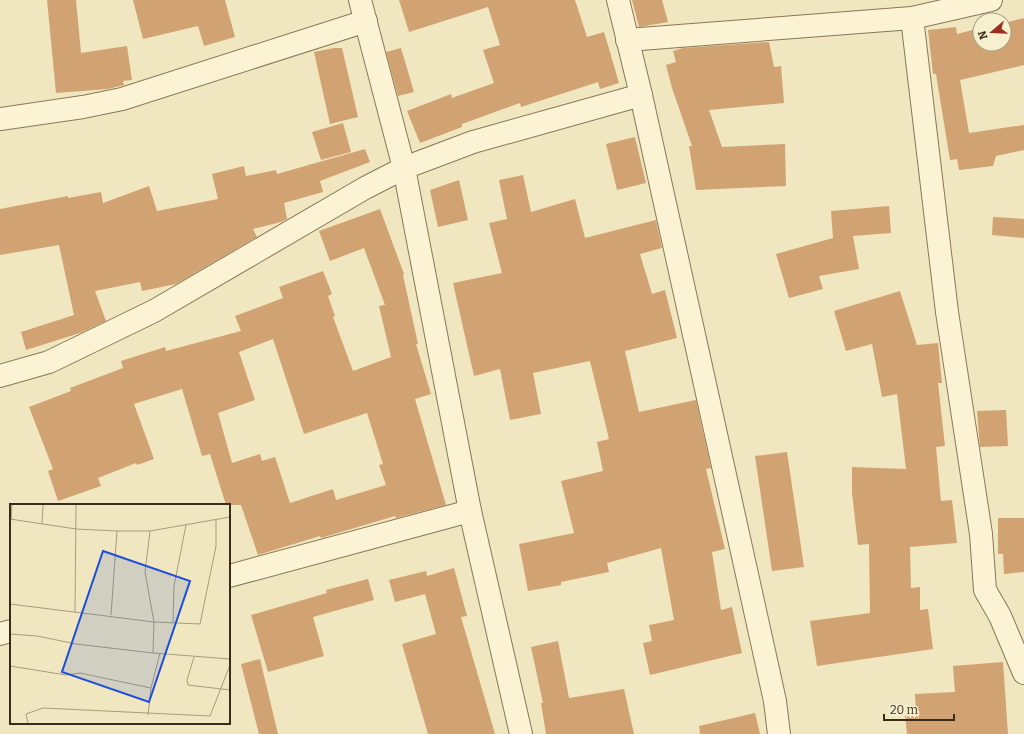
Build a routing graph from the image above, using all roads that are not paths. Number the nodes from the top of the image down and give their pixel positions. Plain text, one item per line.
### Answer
1 (360, 0) edge
2 (618, 0) edge
3 (991, 0) edge
4 (912, 18) junction
5 (366, 21) junction
6 (627, 40) junction
7 (641, 95) junction
8 (0, 120) edge
9 (404, 168) junction
10 (0, 376) edge
11 (470, 511) junction
12 (230, 576) edge
13 (10, 631) edge
14 (0, 634) edge
15 (1024, 673) edge
16 (520, 734) edge
17 (779, 734) edge

1 - 5 street
2 - 6 street
3 - 4 street
4 - 6 street
4 - 15 street
5 - 8 street
5 - 9 street
6 - 7 street
7 - 9 street
7 - 17 street
9 - 10 street
9 - 11 street
11 - 12 street
11 - 16 street
13 - 14 street

